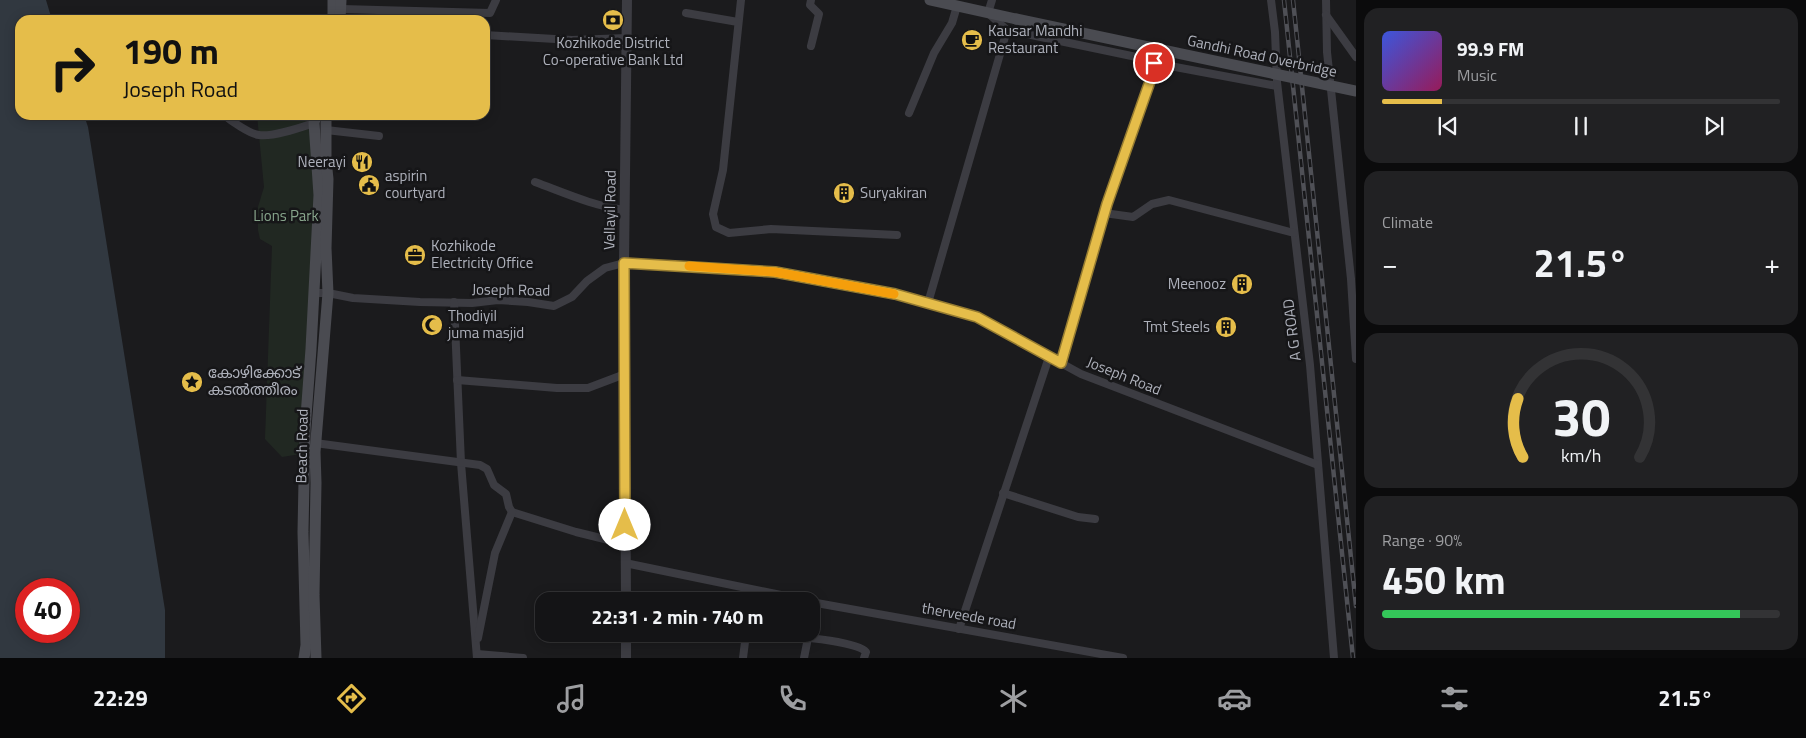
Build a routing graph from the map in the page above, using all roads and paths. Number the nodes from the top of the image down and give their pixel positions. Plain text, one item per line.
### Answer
1 (333, 0) edge
2 (496, 0) edge
3 (627, 0) edge
4 (740, 0) edge
5 (811, 0) edge
6 (930, 0) edge
7 (992, 0) edge
8 (1271, 0) edge
9 (1326, 0) edge
10 (957, 6) junction
11 (341, 10) edge
12 (686, 13) dead end
13 (988, 13) junction
14 (333, 15) edge
15 (1326, 16) junction
16 (738, 22) junction
17 (1007, 30) junction
18 (490, 36) edge
19 (627, 38) junction
20 (811, 46) dead end
21 (1356, 56) edge
22 (1154, 63) junction
23 (1277, 86) junction
24 (1356, 92) edge
25 (909, 113) dead end
26 (230, 120) edge
27 (312, 120) edge
28 (315, 120) edge
29 (326, 120) edge
30 (326, 130) junction
31 (379, 136) dead end
32 (535, 182) dead end
33 (625, 210) junction
34 (1104, 213) junction
35 (1294, 233) junction
36 (897, 235) dead end
37 (624, 263) junction
38 (313, 293) junction
39 (328, 293) junction
40 (454, 302) junction
41 (928, 303) junction
42 (1356, 353) edge
43 (1049, 357) junction
44 (1356, 359) edge
45 (1061, 363) junction
46 (625, 374) junction
47 (458, 380) junction
48 (315, 443) junction
49 (461, 463) junction
50 (1318, 465) junction
51 (1004, 493) junction
52 (512, 512) junction
53 (1095, 519) dead end
54 (625, 544) junction
55 (625, 563) junction
56 (626, 592) edge
57 (767, 592) edge
58 (820, 603) edge
59 (959, 629) junction
60 (820, 640) edge
61 (626, 642) edge
62 (745, 642) edge
63 (807, 642) edge
64 (477, 653) edge
65 (304, 658) edge
66 (316, 658) edge
67 (523, 658) edge
68 (626, 658) edge
69 (743, 658) edge
70 (804, 658) edge
71 (864, 658) edge
72 (1123, 658) edge
73 (1334, 658) edge

1 - 14 main road
2 - 11 street
3 - 19 street, Vellayil Road
4 - 16 street
5 - 20 street
6 - 10 main road, Gandhi Road Overbridge
7 - 13 street
8 - 23 street, A G ROAD
9 - 15 street
10 - 13 main road, Gandhi Road Overbridge
10 - 25 street
12 - 16 street
13 - 17 street
13 - 24 main road, Gandhi Road Overbridge, bridge
15 - 21 street
15 - 42 street
16 - 36 street
17 - 22 street
17 - 41 street
18 - 19 street
19 - 33 street, Vellayil Road
22 - 23 street
22 - 34 street
23 - 35 street, A G ROAD
26 - 27 street
28 - 38 main road, Beach Road
29 - 30 main road, Beach Road
30 - 31 street
30 - 39 main road, Beach Road
32 - 33 street
33 - 37 street, Vellayil Road
34 - 35 street
34 - 45 street
35 - 50 street, A G ROAD
37 - 40 street, Joseph Road
37 - 41 street, Joseph Road
37 - 46 street, Vellayil Road
38 - 39 street, Joseph Road
38 - 65 main road, Beach Road
39 - 40 street, Joseph Road
39 - 48 main road, Beach Road
40 - 47 street
41 - 43 street, Joseph Road
42 - 44 street
43 - 45 street, Joseph Road
43 - 51 street
45 - 50 street, Joseph Road
46 - 47 street
46 - 54 street, Vellayil Road
47 - 49 street
48 - 49 street
48 - 66 main road, Beach Road
49 - 52 street
49 - 64 street
50 - 73 street, A G ROAD
51 - 53 street
51 - 59 street
52 - 54 street
52 - 64 street
54 - 55 street, Vellayil Road
55 - 56 street, Vellayil Road
55 - 57 street, therveede road
58 - 59 street, therveede road
59 - 72 street, therveede road
60 - 71 street
61 - 68 street
62 - 69 street
63 - 70 street
64 - 67 street

